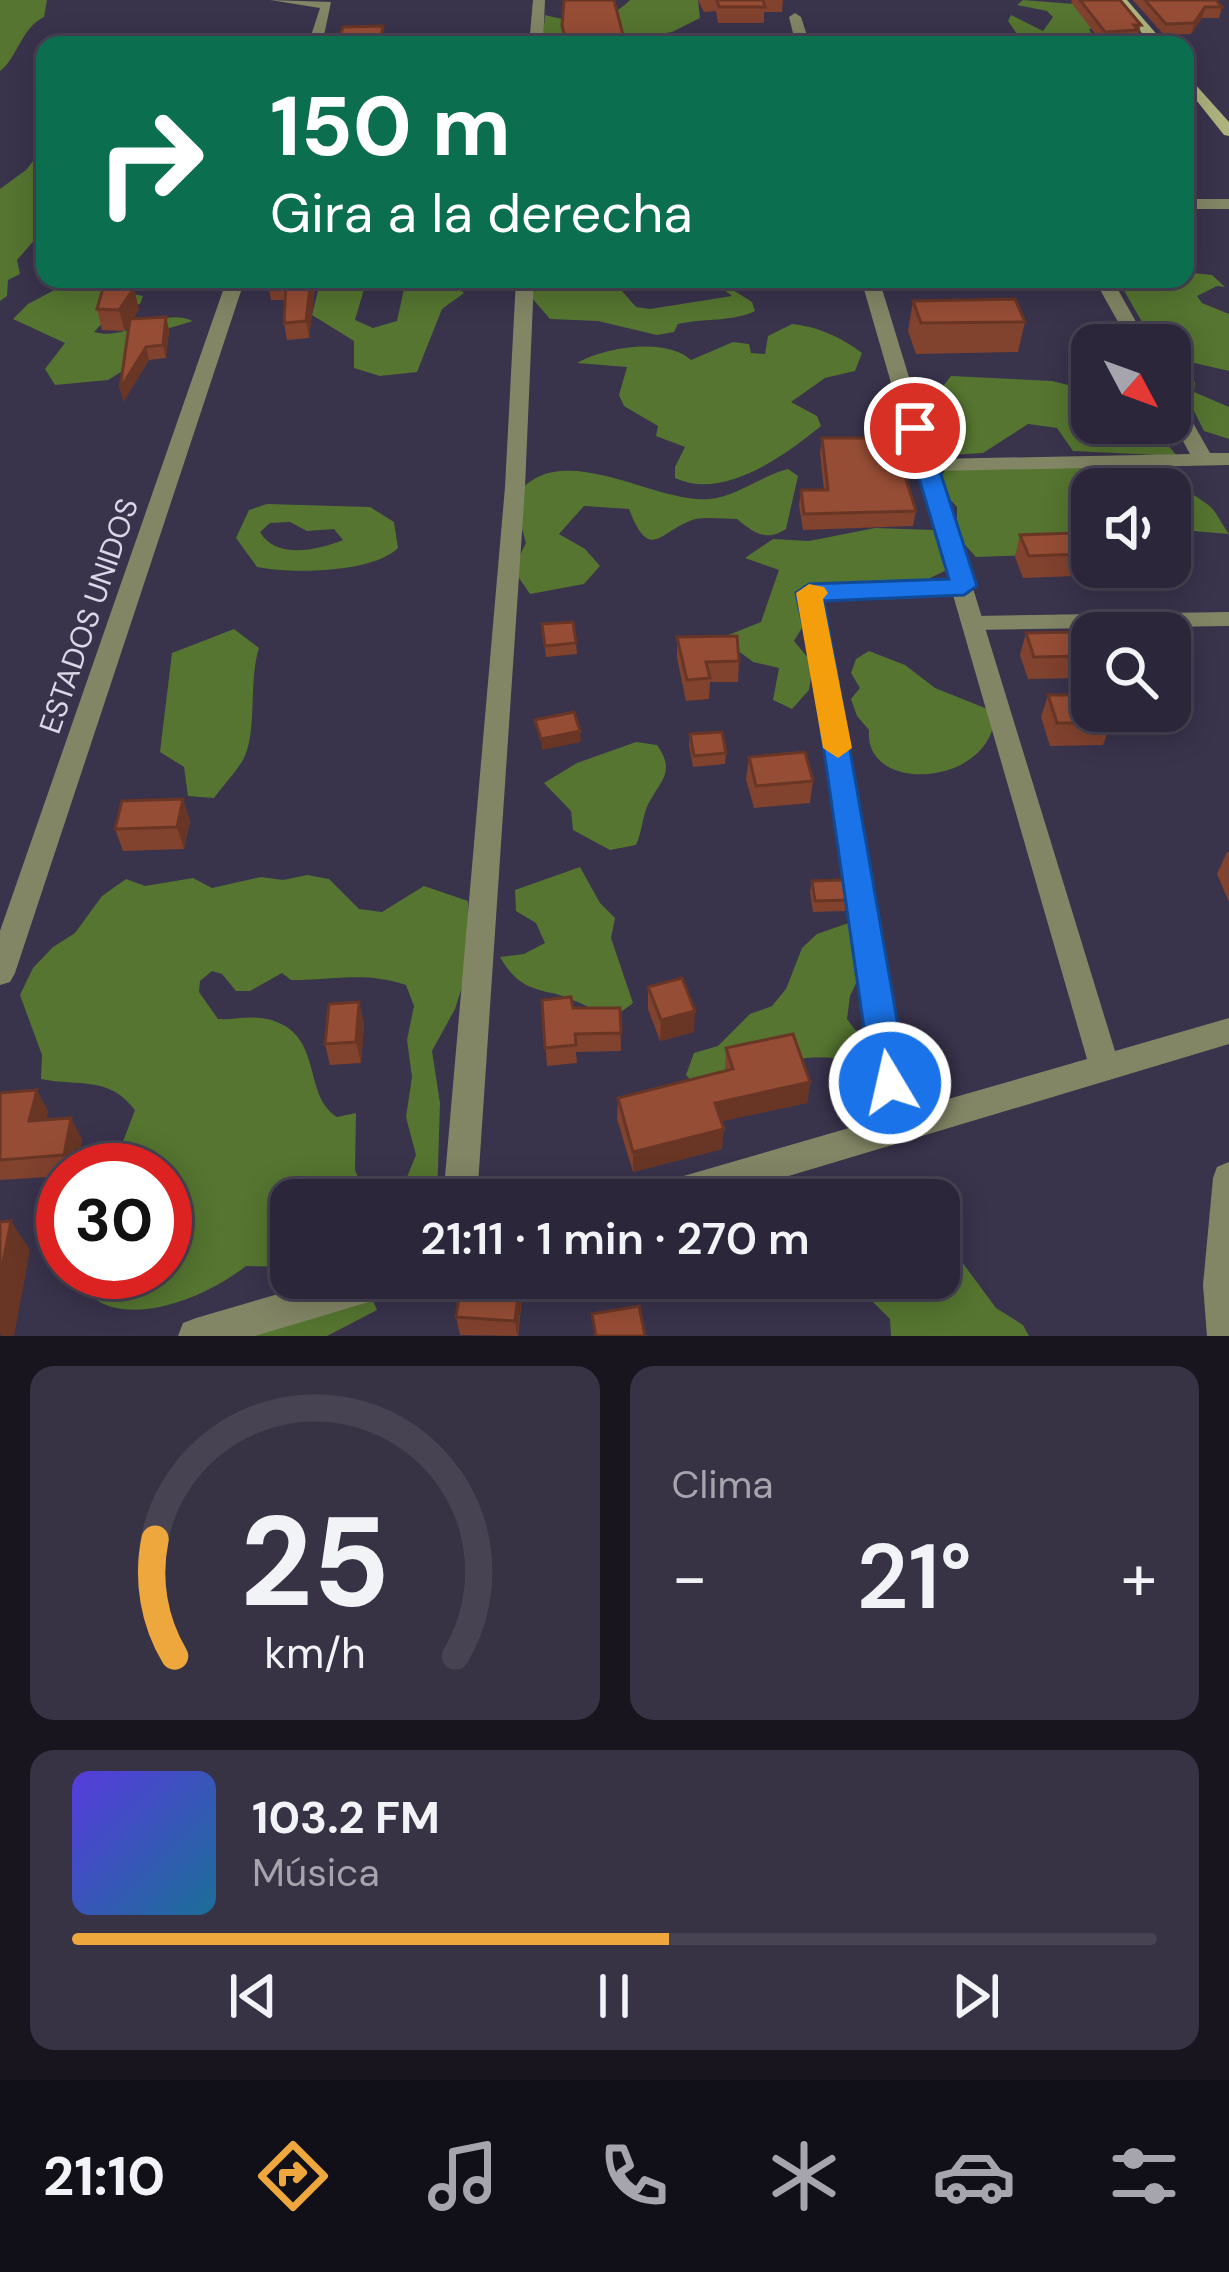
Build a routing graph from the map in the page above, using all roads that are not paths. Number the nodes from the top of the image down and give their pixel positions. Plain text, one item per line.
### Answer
1 (276, 0) edge
2 (539, 0) edge
3 (1120, 0) edge
4 (795, 17) dead end
5 (318, 36) edge
6 (537, 36) edge
7 (800, 36) edge
8 (1151, 36) edge
9 (1194, 88) edge
10 (1229, 132) edge
11 (1194, 204) edge
12 (1229, 204) edge
13 (233, 288) edge
14 (525, 288) edge
15 (873, 288) edge
16 (1108, 288) edge
17 (1128, 324) edge
18 (1191, 437) edge
19 (1229, 459) edge
20 (1204, 460) junction
21 (926, 465) junction
22 (964, 586) junction
23 (1229, 620) edge
24 (975, 622) junction
25 (0, 973) edge
26 (1229, 1031) edge
27 (1105, 1068) junction
28 (897, 1129) junction
29 (1229, 1178) edge
30 (462, 1179) edge
31 (727, 1179) edge
32 (321, 1299) edge
33 (196, 1336) edge
34 (1225, 1336) edge

1 - 5 street
2 - 6 street
3 - 8 street
4 - 7 street
9 - 10 street
11 - 12 street
13 - 25 street, ESTADOS UNIDOS
14 - 30 street
15 - 21 street
16 - 17 street
18 - 20 street
19 - 20 street
20 - 21 street
21 - 22 street
22 - 24 street
22 - 28 street
23 - 24 lane
24 - 27 street
26 - 27 street
27 - 28 street
28 - 31 street
29 - 34 street
32 - 33 street

